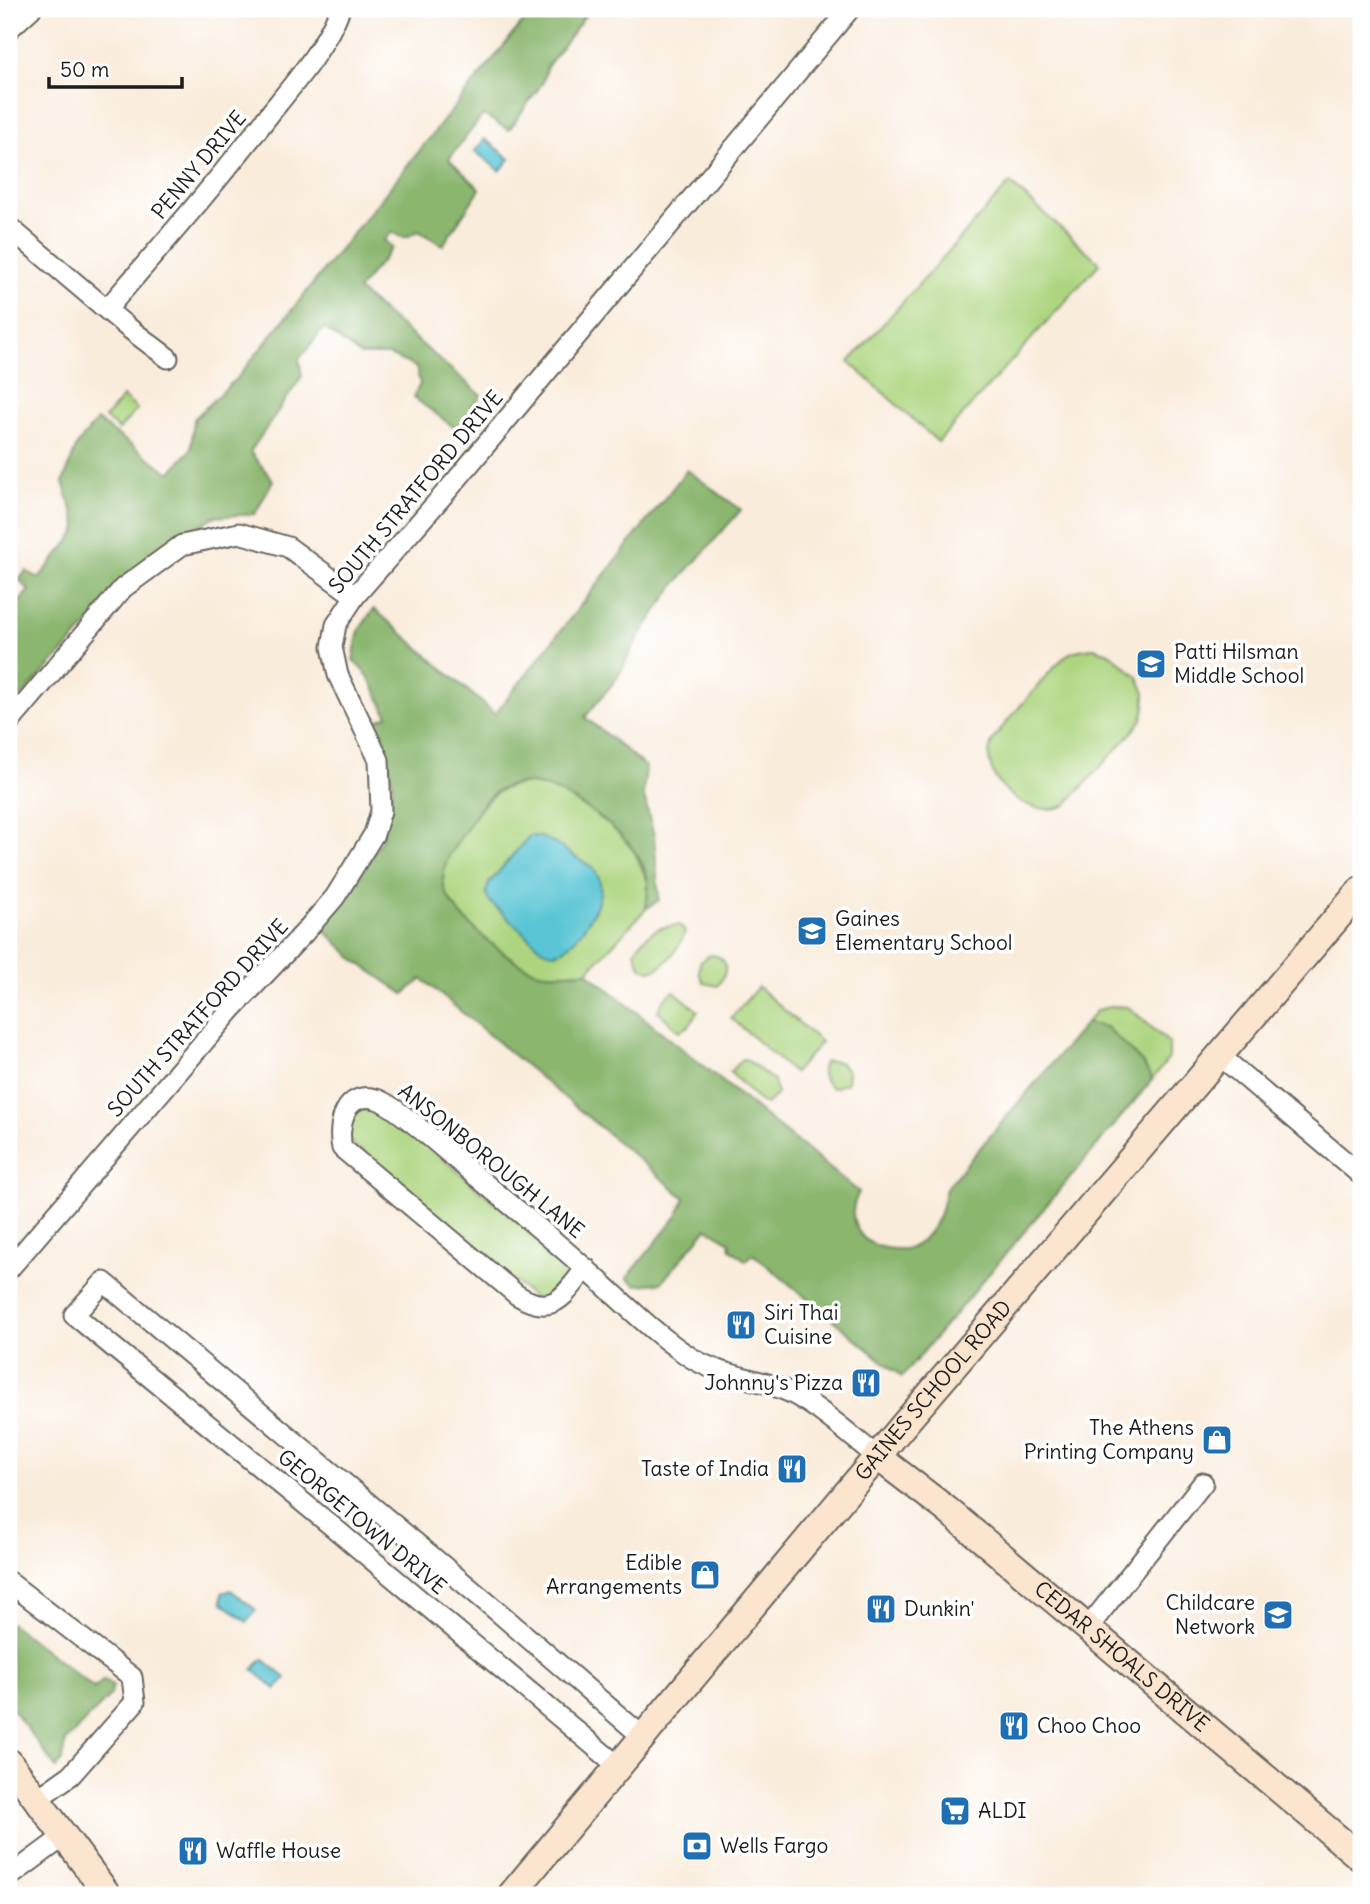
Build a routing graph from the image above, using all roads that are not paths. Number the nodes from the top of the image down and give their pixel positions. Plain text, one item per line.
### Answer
1 (31, 9) edge
2 (340, 9) edge
3 (850, 9) edge
4 (9, 29) edge
5 (9, 227) edge
6 (107, 309) junction
7 (168, 358) dead end
8 (355, 596) junction
9 (9, 723) edge
10 (1361, 890) edge
11 (1219, 1055) junction
12 (1361, 1175) edge
13 (586, 1268) junction
14 (9, 1269) edge
15 (878, 1457) junction
16 (1203, 1483) dead end
17 (9, 1582) edge
18 (1087, 1629) junction
19 (643, 1737) junction
20 (9, 1762) edge
21 (618, 1766) junction
22 (37, 1800) junction
23 (63, 1837) junction
24 (1361, 1858) edge
25 (9, 1877) edge
26 (108, 1895) edge
27 (511, 1895) edge

1 - 4 street
2 - 6 street, PENNY DRIVE
3 - 8 street, SOUTH STRATFORD DRIVE
5 - 6 street
6 - 7 street
8 - 9 street
8 - 14 street, SOUTH STRATFORD DRIVE
10 - 11 main road, GAINES SCHOOL ROAD
11 - 12 street
11 - 15 main road, GAINES SCHOOL ROAD
13 - 13 street, ANSONBOROUGH LANE
13 - 15 street, ANSONBOROUGH LANE
15 - 18 main road, CEDAR SHOALS DRIVE
15 - 19 main road, GAINES SCHOOL ROAD
16 - 18 street
17 - 22 street
18 - 24 main road, CEDAR SHOALS DRIVE
19 - 21 main road, GAINES SCHOOL ROAD
19 - 21 street, GEORGETOWN DRIVE
20 - 22 main road
21 - 27 main road, GAINES SCHOOL ROAD
22 - 23 main road
23 - 25 street
23 - 26 main road

